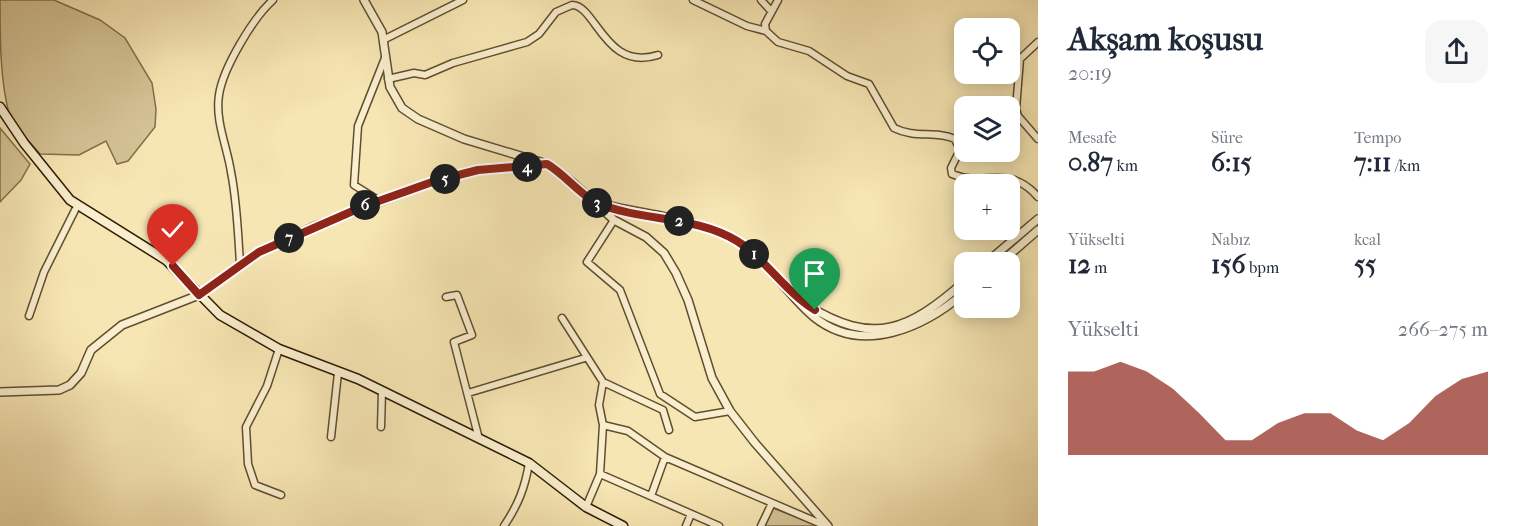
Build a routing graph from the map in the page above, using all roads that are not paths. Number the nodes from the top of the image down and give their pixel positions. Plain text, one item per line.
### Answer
1 (273, 0) edge
2 (364, 0) edge
3 (463, 0) edge
4 (693, 0) edge
5 (761, 0) edge
6 (778, 0) edge
7 (771, 11) junction
8 (766, 31) junction
9 (385, 39) junction
10 (1038, 42) edge
11 (386, 55) junction
12 (658, 55) dead end
13 (388, 79) junction
14 (0, 107) edge
15 (0, 117) edge
16 (1038, 139) edge
17 (37, 163) junction
18 (547, 164) junction
19 (1038, 197) edge
20 (378, 201) junction
21 (594, 202) junction
22 (75, 210) junction
23 (1038, 219) edge
24 (614, 220) junction
25 (1038, 230) edge
26 (999, 252) edge
27 (1013, 252) edge
28 (240, 264) junction
29 (954, 290) edge
30 (197, 295) junction
31 (446, 297) dead end
32 (954, 300) edge
33 (799, 301) junction
34 (29, 316) dead end
35 (562, 318) dead end
36 (276, 348) junction
37 (585, 358) junction
38 (338, 373) junction
39 (603, 382) junction
40 (382, 391) junction
41 (0, 392) edge
42 (468, 393) junction
43 (730, 411) junction
44 (603, 425) junction
45 (381, 427) dead end
46 (669, 430) dead end
47 (331, 437) dead end
48 (479, 439) junction
49 (665, 458) junction
50 (529, 463) junction
51 (600, 474) junction
52 (282, 495) dead end
53 (651, 496) junction
54 (772, 503) junction
55 (586, 507) junction
56 (691, 514) junction
57 (504, 526) edge
58 (622, 526) edge
59 (686, 526) edge
60 (719, 526) edge
61 (761, 526) edge
62 (827, 526) edge

1 - 28 street
2 - 9 street
3 - 9 street
4 - 8 street
5 - 7 street
6 - 7 street
7 - 8 street
8 - 19 street
9 - 11 street
10 - 16 street
11 - 13 street
11 - 20 street
12 - 13 street
13 - 18 street
14 - 17 main road
15 - 17 main road
17 - 22 main road
17 - 30 main road
18 - 20 street
18 - 21 street
20 - 28 street
21 - 24 street
21 - 33 street
22 - 30 main road
22 - 34 street
23 - 26 street
24 - 43 street
24 - 43 street
25 - 27 street
28 - 30 street
29 - 33 street
30 - 36 main road
30 - 41 street
31 - 42 street
32 - 33 street
35 - 37 street
36 - 38 main road
36 - 52 street
37 - 39 street
37 - 42 street
38 - 40 main road
38 - 47 street
39 - 44 street
39 - 46 street
40 - 45 street
40 - 48 main road
42 - 48 street
43 - 62 street
44 - 49 street
44 - 51 street
48 - 50 main road
49 - 53 street
49 - 54 street
50 - 55 main road
50 - 57 street
51 - 53 street
51 - 55 street
53 - 56 street
54 - 61 street
54 - 62 street
55 - 58 main road
56 - 59 street
56 - 60 street

